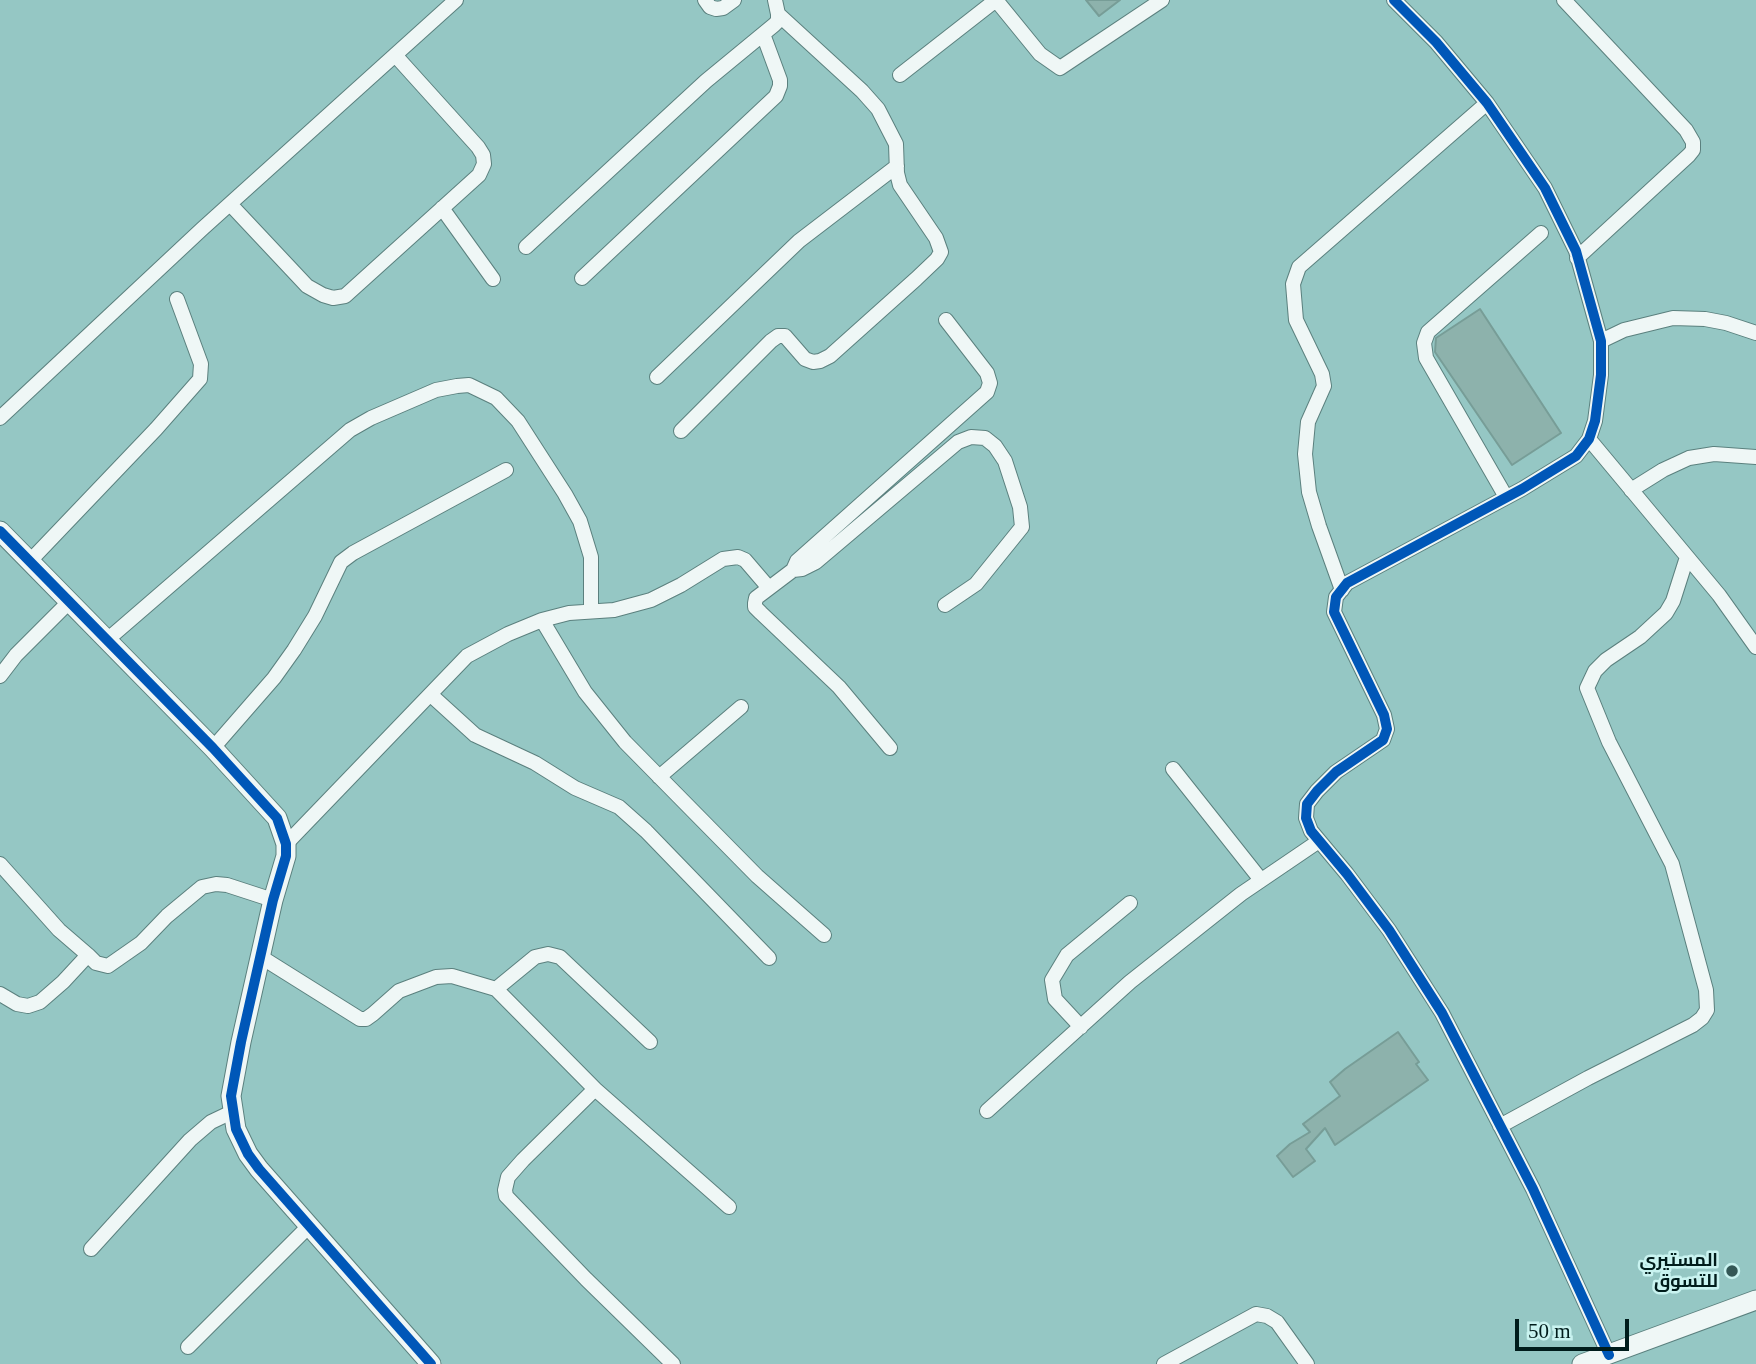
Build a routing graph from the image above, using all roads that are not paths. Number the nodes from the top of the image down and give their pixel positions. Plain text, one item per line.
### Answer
1 (456, 0) edge
2 (705, 0) edge
3 (734, 0) edge
4 (1161, 0) edge
5 (1394, 0) edge
6 (1564, 0) edge
7 (777, 7) edge
8 (763, 34) junction
9 (395, 55) junction
10 (900, 75) dead end
11 (1487, 103) junction
12 (897, 166) junction
13 (230, 204) junction
14 (442, 208) junction
15 (1541, 233) dead end
16 (526, 247) dead end
17 (1577, 258) junction
18 (582, 278) dead end
19 (492, 279) dead end
20 (177, 299) dead end
21 (946, 320) dead end
22 (1756, 333) edge
23 (1601, 341) junction
24 (657, 377) dead end
25 (0, 418) edge
26 (681, 431) dead end
27 (1589, 439) junction
28 (1756, 457) edge
29 (506, 470) dead end
30 (1631, 490) junction
31 (1506, 497) junction
32 (0, 531) edge
33 (1687, 557) junction
34 (30, 561) junction
35 (793, 569) junction
36 (769, 588) junction
37 (1342, 590) junction
38 (70, 601) junction
39 (945, 605) dead end
40 (591, 611) junction
41 (542, 620) junction
42 (107, 640) junction
43 (1756, 647) edge
44 (0, 676) edge
45 (431, 695) junction
46 (741, 707) dead end
47 (213, 748) junction
48 (890, 748) dead end
49 (1173, 769) dead end
50 (659, 777) junction
51 (1319, 841) junction
52 (286, 844) junction
53 (0, 864) edge
54 (1261, 880) junction
55 (272, 900) junction
56 (1130, 903) dead end
57 (824, 935) dead end
58 (88, 955) junction
59 (261, 957) junction
60 (769, 958) dead end
61 (496, 989) junction
62 (0, 994) edge
63 (1081, 1027) junction
64 (650, 1042) dead end
65 (595, 1089) junction
66 (987, 1111) dead end
67 (232, 1112) junction
68 (1500, 1126) junction
69 (729, 1207) dead end
70 (310, 1225) junction
71 (91, 1249) dead end
72 (1756, 1300) edge
73 (188, 1347) dead end
74 (1609, 1355) junction
75 (431, 1364) edge
76 (673, 1364) edge
77 (1164, 1364) edge
78 (1307, 1364) edge
79 (1582, 1364) edge

1 - 9 street
2 - 3 street
4 - 10 street
5 - 11 street
6 - 17 street
7 - 8 street
7 - 12 street
8 - 16 street
8 - 18 street
9 - 13 street
9 - 14 street
11 - 17 street
11 - 37 street
12 - 24 street
12 - 26 street
13 - 14 street
13 - 25 street
14 - 19 street
15 - 31 street
17 - 23 street
20 - 34 street
21 - 35 street
22 - 23 street
23 - 27 street
27 - 30 street
27 - 31 street
28 - 30 street
29 - 47 street
30 - 33 street
31 - 37 street
32 - 34 street
33 - 43 street
33 - 68 street
34 - 38 street
35 - 36 street
35 - 39 street
36 - 40 street
36 - 48 street
37 - 51 street
38 - 42 street
38 - 44 street
40 - 41 street
40 - 42 street
41 - 45 street
41 - 50 street
42 - 47 street
45 - 52 street
45 - 60 street
46 - 50 street
47 - 52 street
49 - 54 street
50 - 57 street
51 - 54 street
51 - 68 street
52 - 55 street
53 - 58 street
54 - 63 street
55 - 58 street
55 - 59 street
56 - 63 street
58 - 62 street
59 - 61 street
59 - 67 street
61 - 64 street
61 - 65 street
63 - 66 street
65 - 69 street
65 - 76 street
67 - 70 street
67 - 71 street
68 - 74 street
70 - 73 street
70 - 75 street
72 - 74 street
74 - 79 street
77 - 78 street

